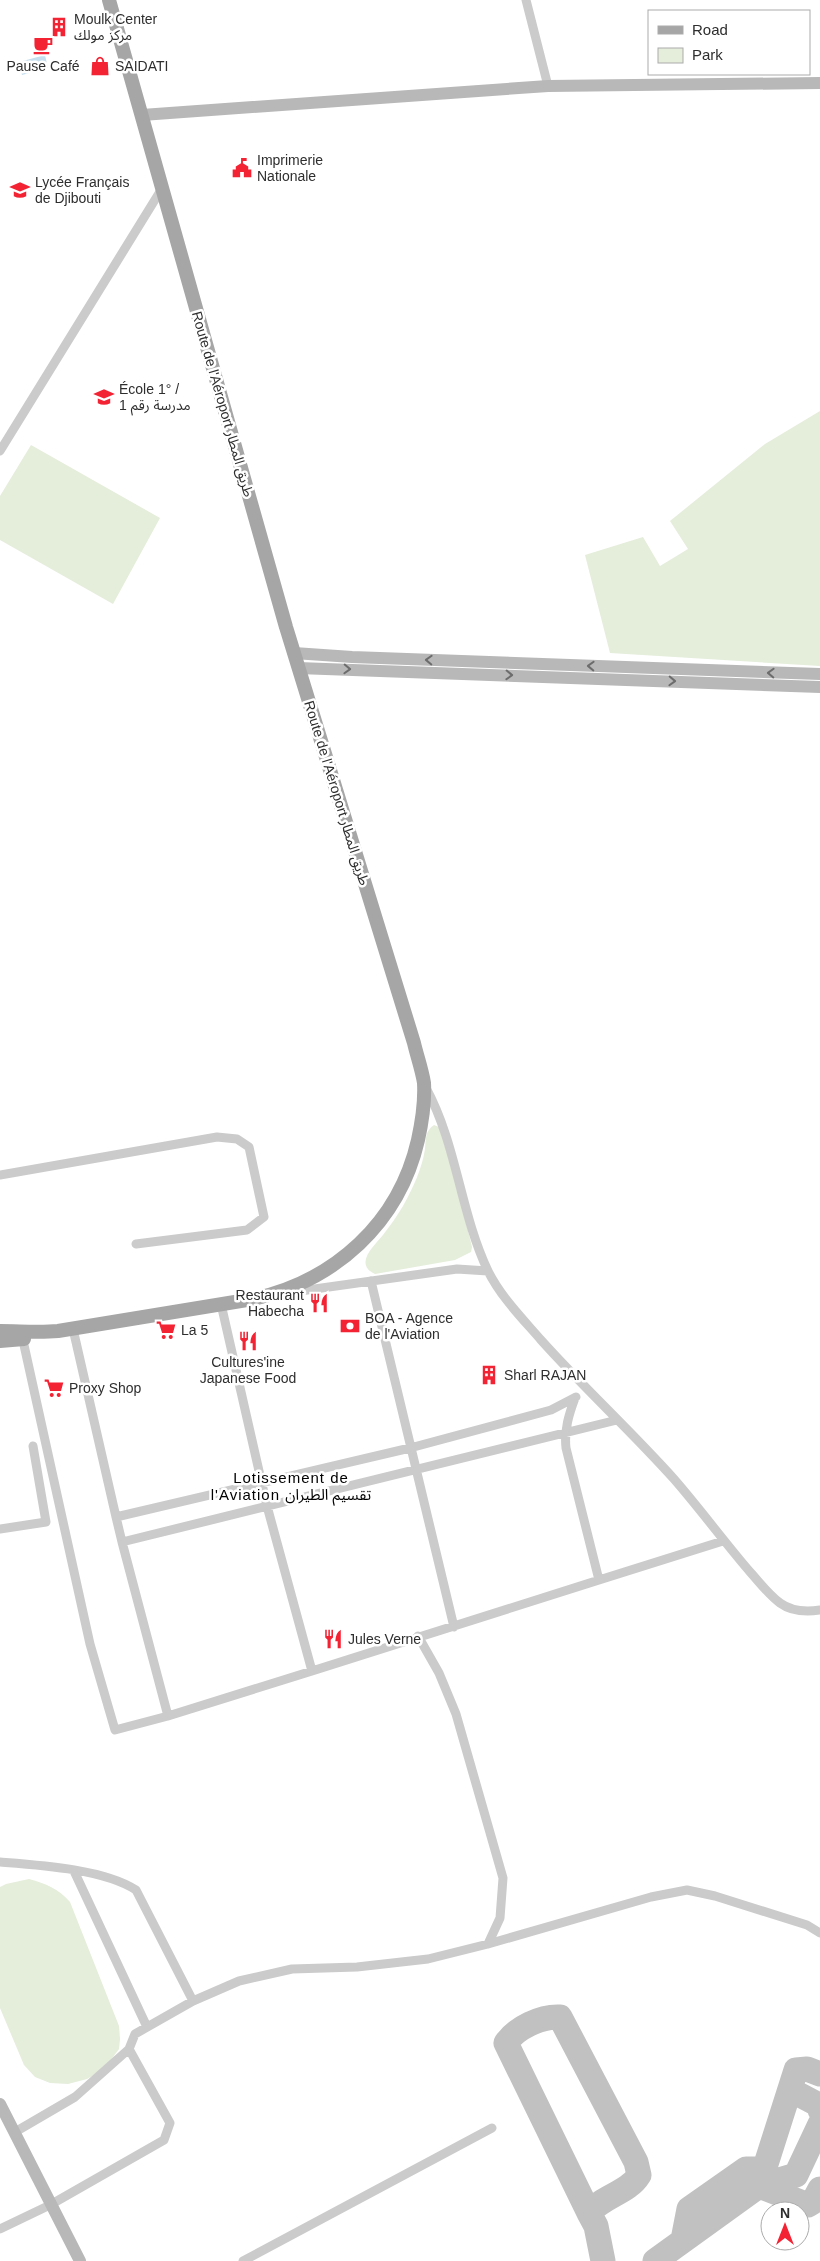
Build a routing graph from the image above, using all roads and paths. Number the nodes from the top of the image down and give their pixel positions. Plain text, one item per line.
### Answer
1 (109, 0) edge
2 (526, 0) edge
3 (820, 83) edge
4 (548, 86) junction
5 (142, 115) junction
6 (161, 190) junction
7 (0, 452) edge
8 (294, 652) junction
9 (298, 668) junction
10 (620, 673) junction
11 (820, 674) edge
12 (820, 687) edge
13 (424, 1084) junction
14 (0, 1175) edge
15 (136, 1244) dead end
16 (488, 1271) junction
17 (371, 1281) junction
18 (276, 1294) junction
19 (221, 1304) junction
20 (73, 1329) junction
21 (0, 1331) edge
22 (26, 1335) junction
23 (0, 1340) edge
24 (583, 1387) junction
25 (575, 1398) junction
26 (618, 1420) junction
27 (565, 1434) junction
28 (33, 1446) dead end
29 (410, 1448) junction
30 (416, 1470) junction
31 (262, 1481) junction
32 (267, 1506) junction
33 (116, 1517) junction
34 (0, 1529) edge
35 (723, 1541) junction
36 (122, 1542) junction
37 (599, 1580) junction
38 (820, 1610) edge
39 (454, 1626) junction
40 (418, 1636) junction
41 (312, 1671) junction
42 (168, 1716) junction
43 (0, 1862) edge
44 (74, 1871) junction
45 (820, 1933) edge
46 (488, 1944) junction
47 (193, 2001) junction
48 (147, 2027) junction
49 (129, 2049) junction
50 (0, 2104) edge
51 (492, 2128) dead end
52 (16, 2132) junction
53 (50, 2204) junction
54 (0, 2229) edge
55 (80, 2261) edge
56 (243, 2261) edge

1 - 5 main road, Route de l'Aéroport طريق المطار
2 - 4 street
3 - 4 main road
4 - 5 main road
5 - 6 main road, Route de l'Aéroport طريق المطار
6 - 7 street
6 - 8 main road, Route de l'Aéroport طريق المطار
8 - 9 main road, Route de l'Aéroport طريق المطار
10 -> 8 main road
9 -> 10 main road
9 - 13 main road, Route de l'Aéroport طريق المطار
11 -> 10 main road
10 -> 12 main road
13 - 16 street
13 - 18 main road, Route de l'Aéroport طريق المطار
14 - 15 street
16 - 17 street
16 - 24 street
17 - 18 street
17 - 29 street
18 - 19 main road, Route de l'Aéroport طريق المطار
19 - 20 main road, Route de l'Aéroport طريق المطار
19 - 31 street
20 - 22 main road, Route de l'Aéroport طريق المطار
20 - 33 street
21 - 22 main road, Route de l'Aéroport طريق المطار
22 - 23 main road, Route de l'Aéroport طريق المطار
22 - 42 street
24 - 25 street
24 - 26 street
25 - 27 street
25 - 29 street
26 - 27 street
26 - 35 street
27 - 30 street
27 - 37 street
28 - 34 street
29 - 30 street
29 - 31 street
30 - 32 street
30 - 39 street
31 - 32 street
31 - 33 street
32 - 36 street
32 - 41 street
33 - 36 street
35 - 37 street
35 - 38 street
36 - 42 street
37 - 39 street
39 - 40 street
40 - 41 street
40 - 46 street
41 - 42 street
43 - 44 street
44 - 47 street
44 - 48 street
45 - 46 street
46 - 47 street
47 - 48 street
48 - 49 street
49 - 52 street
49 - 53 street
50 - 52 main road
51 - 56 street
52 - 53 main road
53 - 54 street
53 - 55 main road

